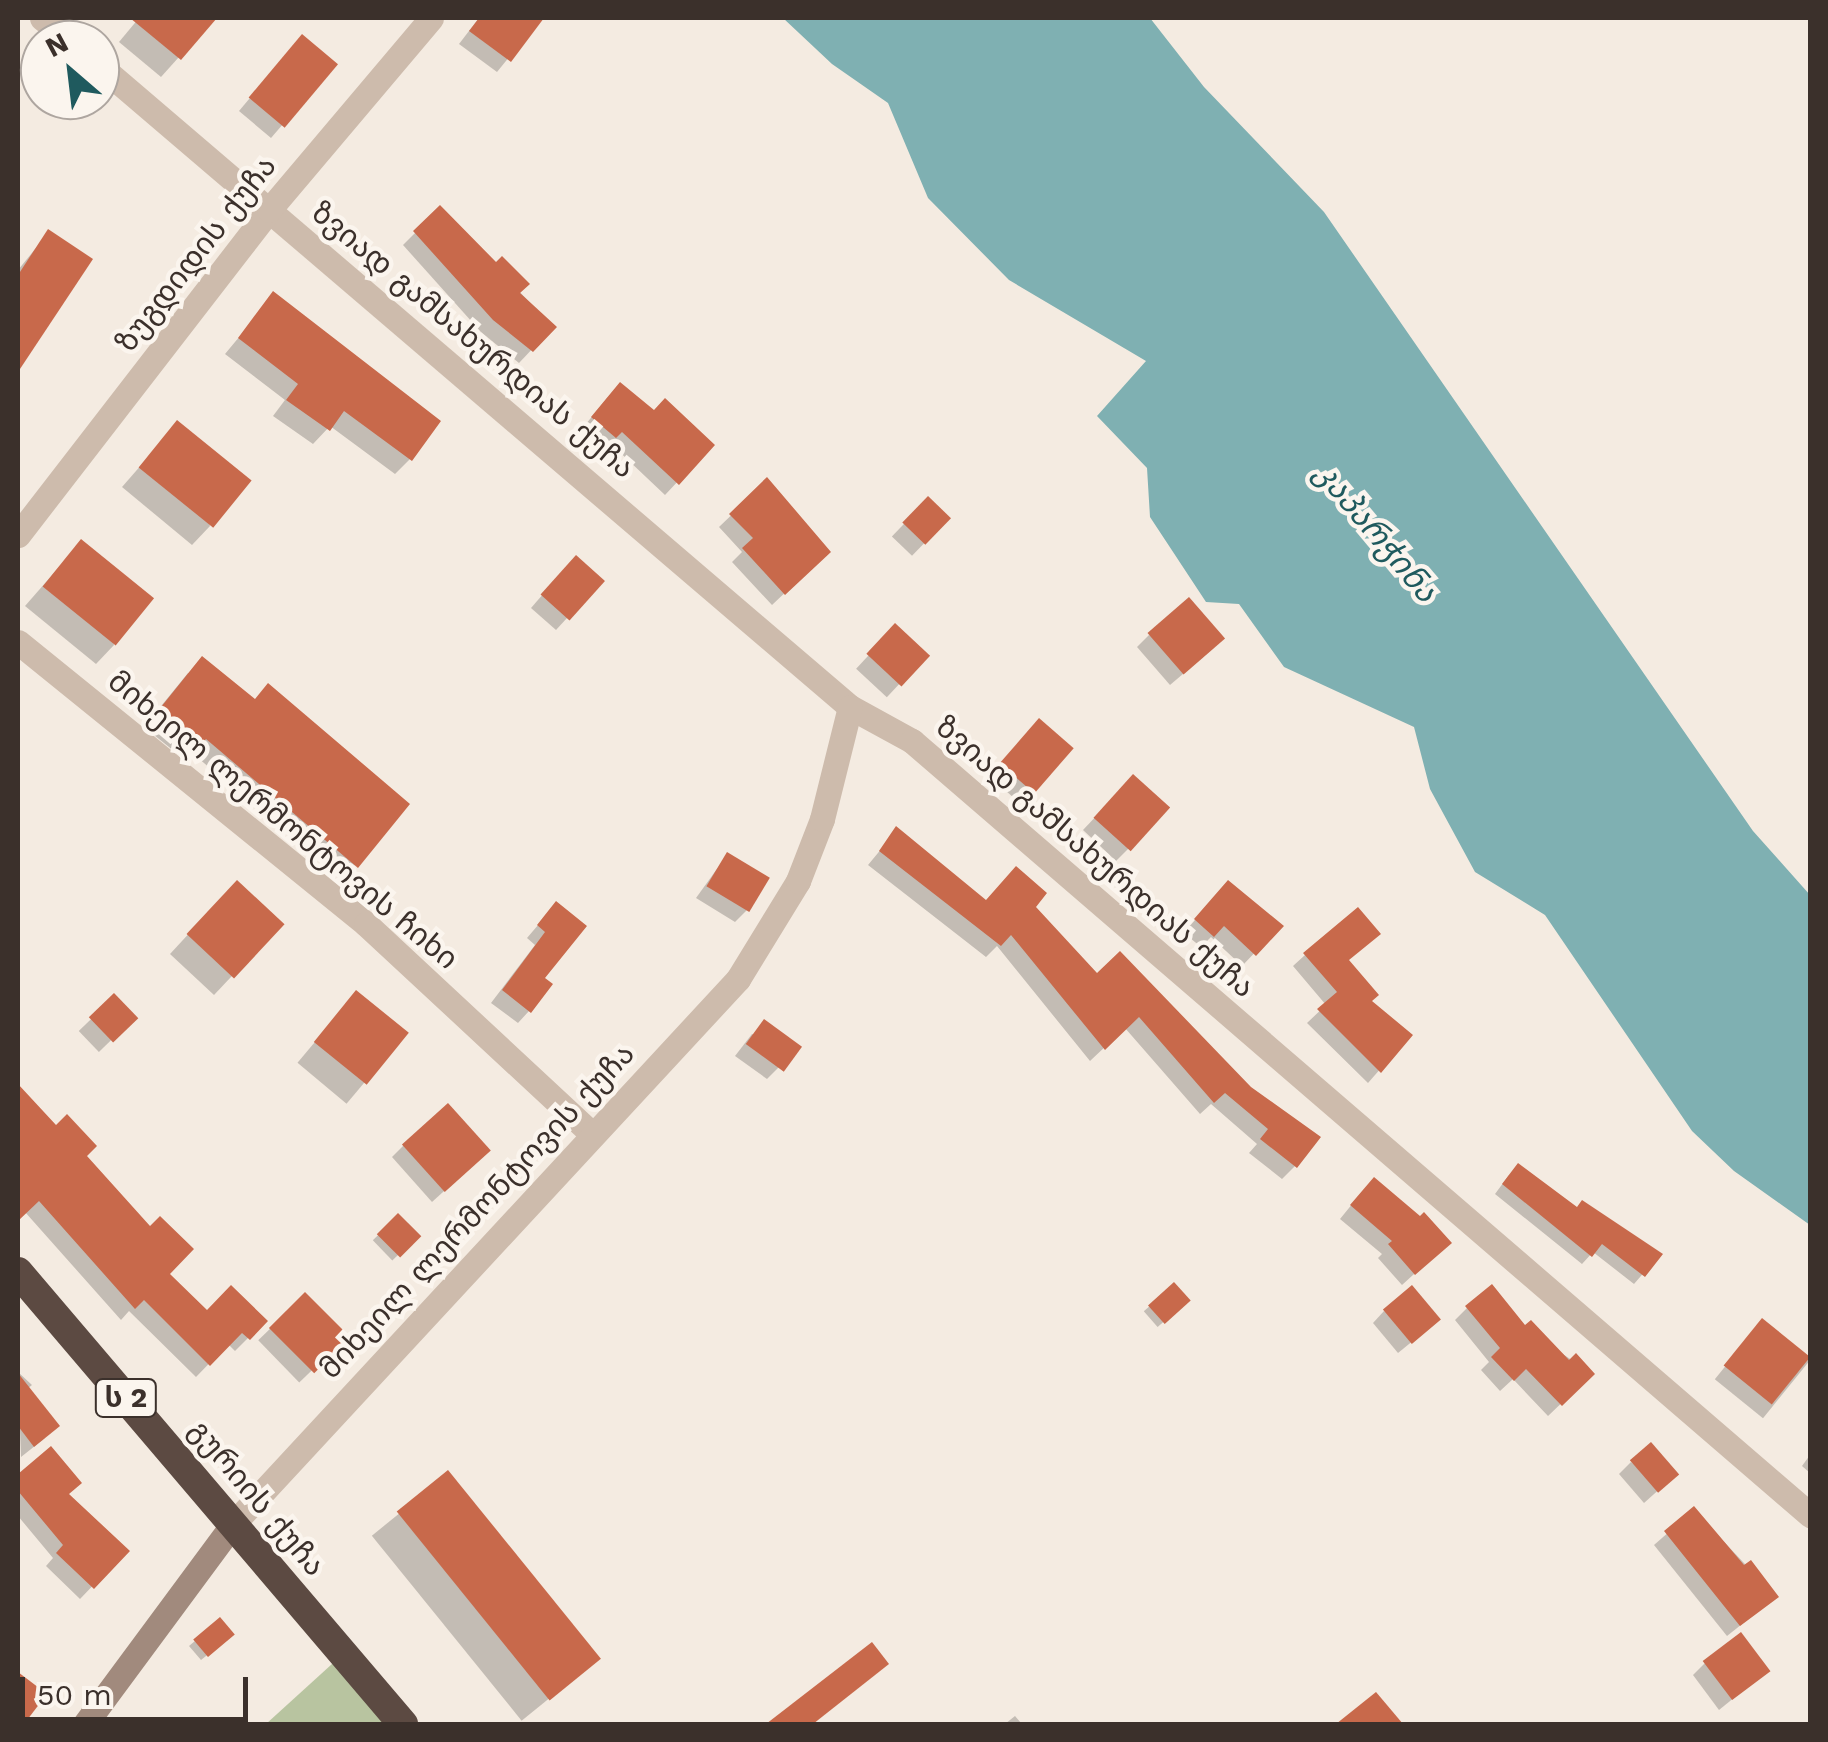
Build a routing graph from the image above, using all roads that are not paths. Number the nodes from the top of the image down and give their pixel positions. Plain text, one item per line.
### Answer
1 (430, 18) edge
2 (120, 83) edge
3 (269, 210) junction
4 (18, 535) edge
5 (18, 642) edge
6 (850, 707) junction
7 (592, 1134) junction
8 (18, 1272) edge
9 (1810, 1515) edge
10 (234, 1524) junction
11 (85, 1724) edge
12 (403, 1724) edge

1 - 3 street, ზუგდიდის ქუჩა
2 - 3 street, ზვიად გამსახურდიას ქუჩა
3 - 4 street, ზუგდიდის ქუჩა
3 - 6 street, ზვიად გამსახურდიას ქუჩა
5 - 7 street, მიხეილ ლერმონტოვის ჩიხი
6 - 7 street, მიხეილ ლერმონტოვის ქუჩა
6 - 9 street, ზვიად გამსახურდიას ქუჩა
7 - 10 street, მიხეილ ლერმონტოვის ქუჩა
8 - 10 highway, გურიის ქუჩა / ს 2
10 - 11 street, მიხეილ ლერმონტოვის ქუჩა
10 - 12 highway, გურიის ქუჩა / ს 2

